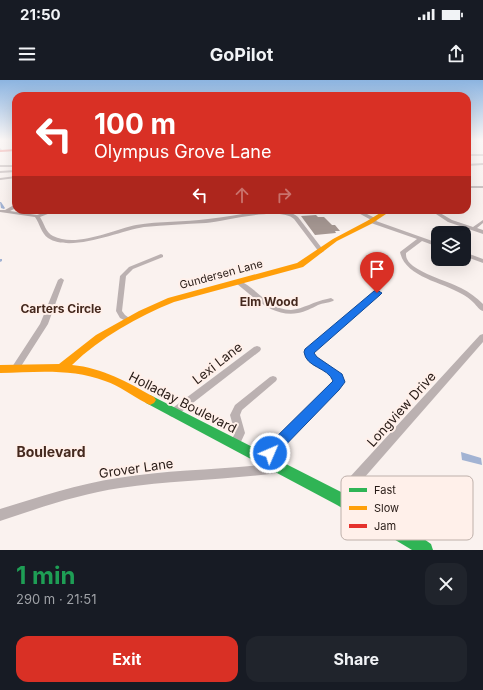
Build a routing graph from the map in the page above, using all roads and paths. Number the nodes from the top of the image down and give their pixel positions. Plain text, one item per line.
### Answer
1 (483, 164) edge
2 (471, 165) edge
3 (0, 166) edge
4 (12, 166) edge
5 (12, 171) edge
6 (0, 172) edge
7 (12, 178) edge
8 (0, 179) edge
9 (471, 187) edge
10 (483, 187) edge
11 (12, 208) edge
12 (0, 211) edge
13 (8, 211) junction
14 (12, 212) edge
15 (25, 214) edge
16 (43, 214) edge
17 (256, 214) edge
18 (287, 214) edge
19 (362, 214) edge
20 (384, 214) edge
21 (439, 214) edge
22 (36, 216) junction
23 (374, 221) junction
24 (483, 221) edge
25 (473, 229) junction
26 (483, 232) edge
27 (421, 239) junction
28 (431, 243) edge
29 (321, 251) junction
30 (161, 256) dead end
31 (471, 257) edge
32 (483, 261) edge
33 (61, 280) dead end
34 (238, 282) junction
35 (377, 293) dead end
36 (331, 300) dead end
37 (483, 309) edge
38 (128, 320) junction
39 (483, 337) edge
40 (256, 349) dead end
41 (63, 367) junction
42 (0, 369) edge
43 (15, 369) junction
44 (274, 379) dead end
45 (173, 413) junction
46 (234, 443) junction
47 (263, 459) junction
48 (280, 468) junction
49 (358, 476) edge
50 (341, 499) edge
51 (0, 515) edge
52 (411, 540) edge
53 (425, 550) edge

1 - 2 street
3 - 4 street
5 - 6 street
7 - 8 street
9 - 10 street
11 - 13 street
12 - 13 street
13 - 14 street
15 - 22 street
16 - 22 street
17 - 22 street
18 - 29 street
19 - 23 street
20 - 23 street, Gundersen Lane
21 - 25 street
23 - 27 street
23 - 29 street, Gundersen Lane
24 - 25 street
25 - 26 street
27 - 28 street
27 - 37 street
29 - 34 street, Gundersen Lane
30 - 38 street
31 - 32 street
33 - 43 street
34 - 36 street
34 - 38 street, Gundersen Lane
35 - 47 street
38 - 41 street, Gundersen Lane
39 - 49 street, Longview Drive
40 - 45 street, Lexi Lane
41 - 43 street, Holladay Boulevard
41 - 45 street, Holladay Boulevard
42 - 43 street, Holladay Boulevard
44 - 46 street
45 - 46 street, Holladay Boulevard
46 - 47 street, Holladay Boulevard
47 - 48 street, Holladay Boulevard
48 - 50 street, Holladay Boulevard
48 - 51 street, Grover Lane
52 - 53 street, Holladay Boulevard

